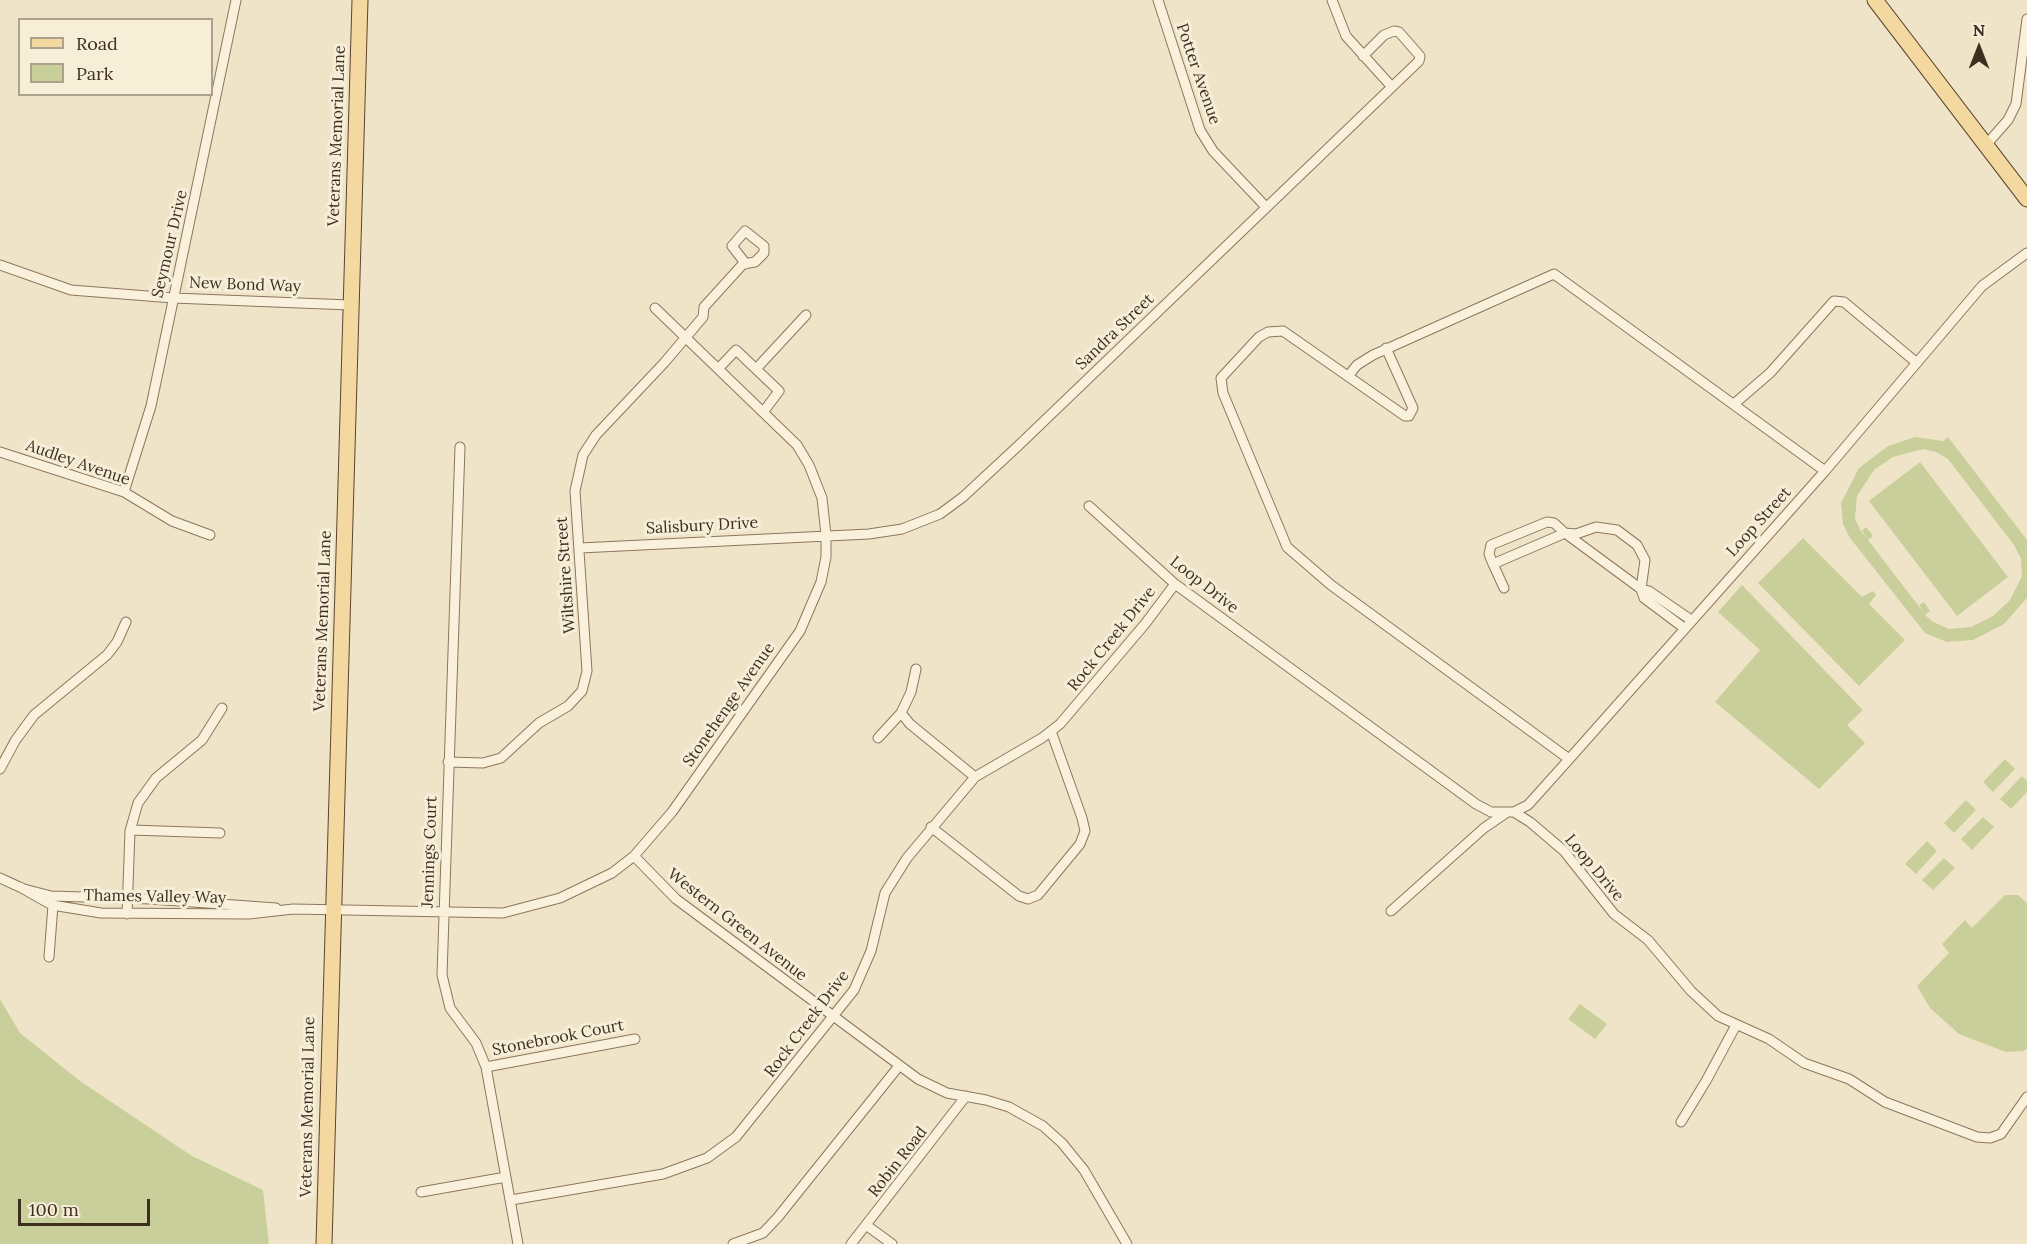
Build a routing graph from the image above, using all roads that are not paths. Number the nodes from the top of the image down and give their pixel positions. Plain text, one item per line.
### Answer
1 (236, 0) edge
2 (360, 0) edge
3 (1158, 0) edge
4 (1332, 0) edge
5 (1875, 0) edge
6 (2027, 19) edge
7 (1363, 56) junction
8 (1392, 87) junction
9 (1986, 145) junction
10 (2027, 199) edge
11 (1266, 207) junction
12 (2027, 253) edge
13 (746, 264) dead end
14 (3, 267) edge
15 (0, 278) edge
16 (173, 298) junction
17 (350, 305) junction
18 (655, 308) dead end
19 (806, 315) dead end
20 (686, 336) junction
21 (1386, 348) junction
22 (1917, 363) junction
23 (719, 368) junction
24 (756, 369) junction
25 (1349, 375) junction
26 (1734, 404) junction
27 (764, 411) junction
28 (460, 447) dead end
29 (0, 452) edge
30 (1825, 471) junction
31 (124, 492) junction
32 (1089, 506) dead end
33 (1584, 531) junction
34 (1565, 533) junction
35 (210, 535) dead end
36 (826, 535) junction
37 (1582, 546) junction
38 (580, 548) junction
39 (1494, 564) junction
40 (1175, 584) junction
41 (1504, 588) dead end
42 (1641, 589) junction
43 (1691, 620) junction
44 (126, 622) dead end
45 (1684, 628) junction
46 (916, 669) dead end
47 (222, 708) dead end
48 (901, 713) junction
49 (1051, 732) junction
50 (878, 738) dead end
51 (1569, 759) junction
52 (448, 762) junction
53 (0, 769) edge
54 (975, 777) junction
55 (1510, 813) junction
56 (931, 827) junction
57 (131, 830) junction
58 (220, 833) dead end
59 (634, 856) junction
60 (0, 878) edge
61 (20, 888) junction
62 (129, 898) junction
63 (53, 905) junction
64 (293, 909) junction
65 (332, 910) junction
66 (1391, 911) dead end
67 (442, 913) junction
68 (127, 914) junction
69 (49, 957) dead end
70 (834, 1018) junction
71 (1736, 1025) junction
72 (635, 1039) dead end
73 (899, 1066) junction
74 (486, 1068) junction
75 (966, 1096) junction
76 (2027, 1097) edge
77 (1681, 1122) dead end
78 (506, 1178) junction
79 (421, 1192) dead end
80 (511, 1200) junction
81 (866, 1225) junction
82 (324, 1244) edge
83 (519, 1244) edge
84 (733, 1244) edge
85 (851, 1244) edge
86 (892, 1244) edge
87 (1128, 1244) edge

1 - 16 street, Seymour Drive
2 - 17 main road, Veterans Memorial Lane
3 - 11 street, Potter Avenue
4 - 7 street
5 - 9 main road
6 - 9 street
7 - 8 street
7 - 8 street, Sandra Street
8 - 11 street, Sandra Street
9 - 10 main road
11 - 36 street, Sandra Street
12 - 22 street, Loop Street
13 - 20 street, Wiltshire Street
14 - 15 street
14 - 16 street, New Bond Way
16 - 17 street, New Bond Way
16 - 31 street, Seymour Drive
17 - 65 main road, Veterans Memorial Lane
18 - 20 street, Stonehenge Avenue
19 - 24 street
20 - 23 street, Stonehenge Avenue
20 - 38 street, Wiltshire Street
21 - 25 street
21 - 25 street
21 - 26 street
22 - 26 street
22 - 30 street, Loop Street
23 - 24 street
23 - 27 street, Stonehenge Avenue
24 - 27 street
25 - 51 street
26 - 30 street
27 - 36 street, Stonehenge Avenue
28 - 52 street, Jennings Court
29 - 31 street, Audley Avenue
30 - 43 street, Loop Street
31 - 35 street, Audley Avenue
32 - 40 street, Loop Drive
33 - 34 street
33 - 37 street
33 - 42 street
34 - 37 street
34 - 39 street
34 - 39 street
36 - 38 street, Salisbury Drive
36 - 59 street, Stonehenge Avenue
37 - 42 street
38 - 52 street, Wiltshire Street
39 - 41 street
40 - 49 street, Rock Creek Drive
40 - 55 street, Loop Drive
42 - 43 street
42 - 45 street
43 - 45 street, Loop Street
44 - 53 street
45 - 51 street, Loop Street
46 - 48 street
47 - 57 street
48 - 50 street
48 - 54 street
49 - 54 street, Rock Creek Drive
49 - 56 street
51 - 55 street, Loop Street
52 - 67 street, Jennings Court
54 - 56 street, Rock Creek Drive
55 - 66 street, Loop Street
55 - 71 street, Loop Drive
56 - 70 street, Rock Creek Drive
57 - 58 street
57 - 62 street
59 - 67 street, Stonehenge Avenue
59 - 70 street, Western Green Avenue
60 - 61 street, Thames Valley Way
61 - 62 street, Thames Valley Way
61 - 63 street, Thames Valley Way
62 - 64 street, Thames Valley Way
62 - 68 street
63 - 68 street, Thames Valley Way
63 - 69 street
64 - 65 street, Thames Valley Way
64 - 68 street, Thames Valley Way
65 - 67 street, Stonehenge Avenue
65 - 82 main road, Veterans Memorial Lane
67 - 74 street, Jennings Court
70 - 73 street, Western Green Avenue
70 - 80 street, Rock Creek Drive
71 - 76 street, Loop Drive
71 - 77 street
72 - 74 street, Stonebrook Court
73 - 75 street, Western Green Avenue
73 - 84 street
74 - 78 street, Jennings Court
75 - 81 street, Robin Road
75 - 87 street, Western Green Avenue
78 - 79 street
78 - 80 street, Jennings Court
80 - 83 street, Jennings Court
81 - 85 street, Robin Road
81 - 86 street

